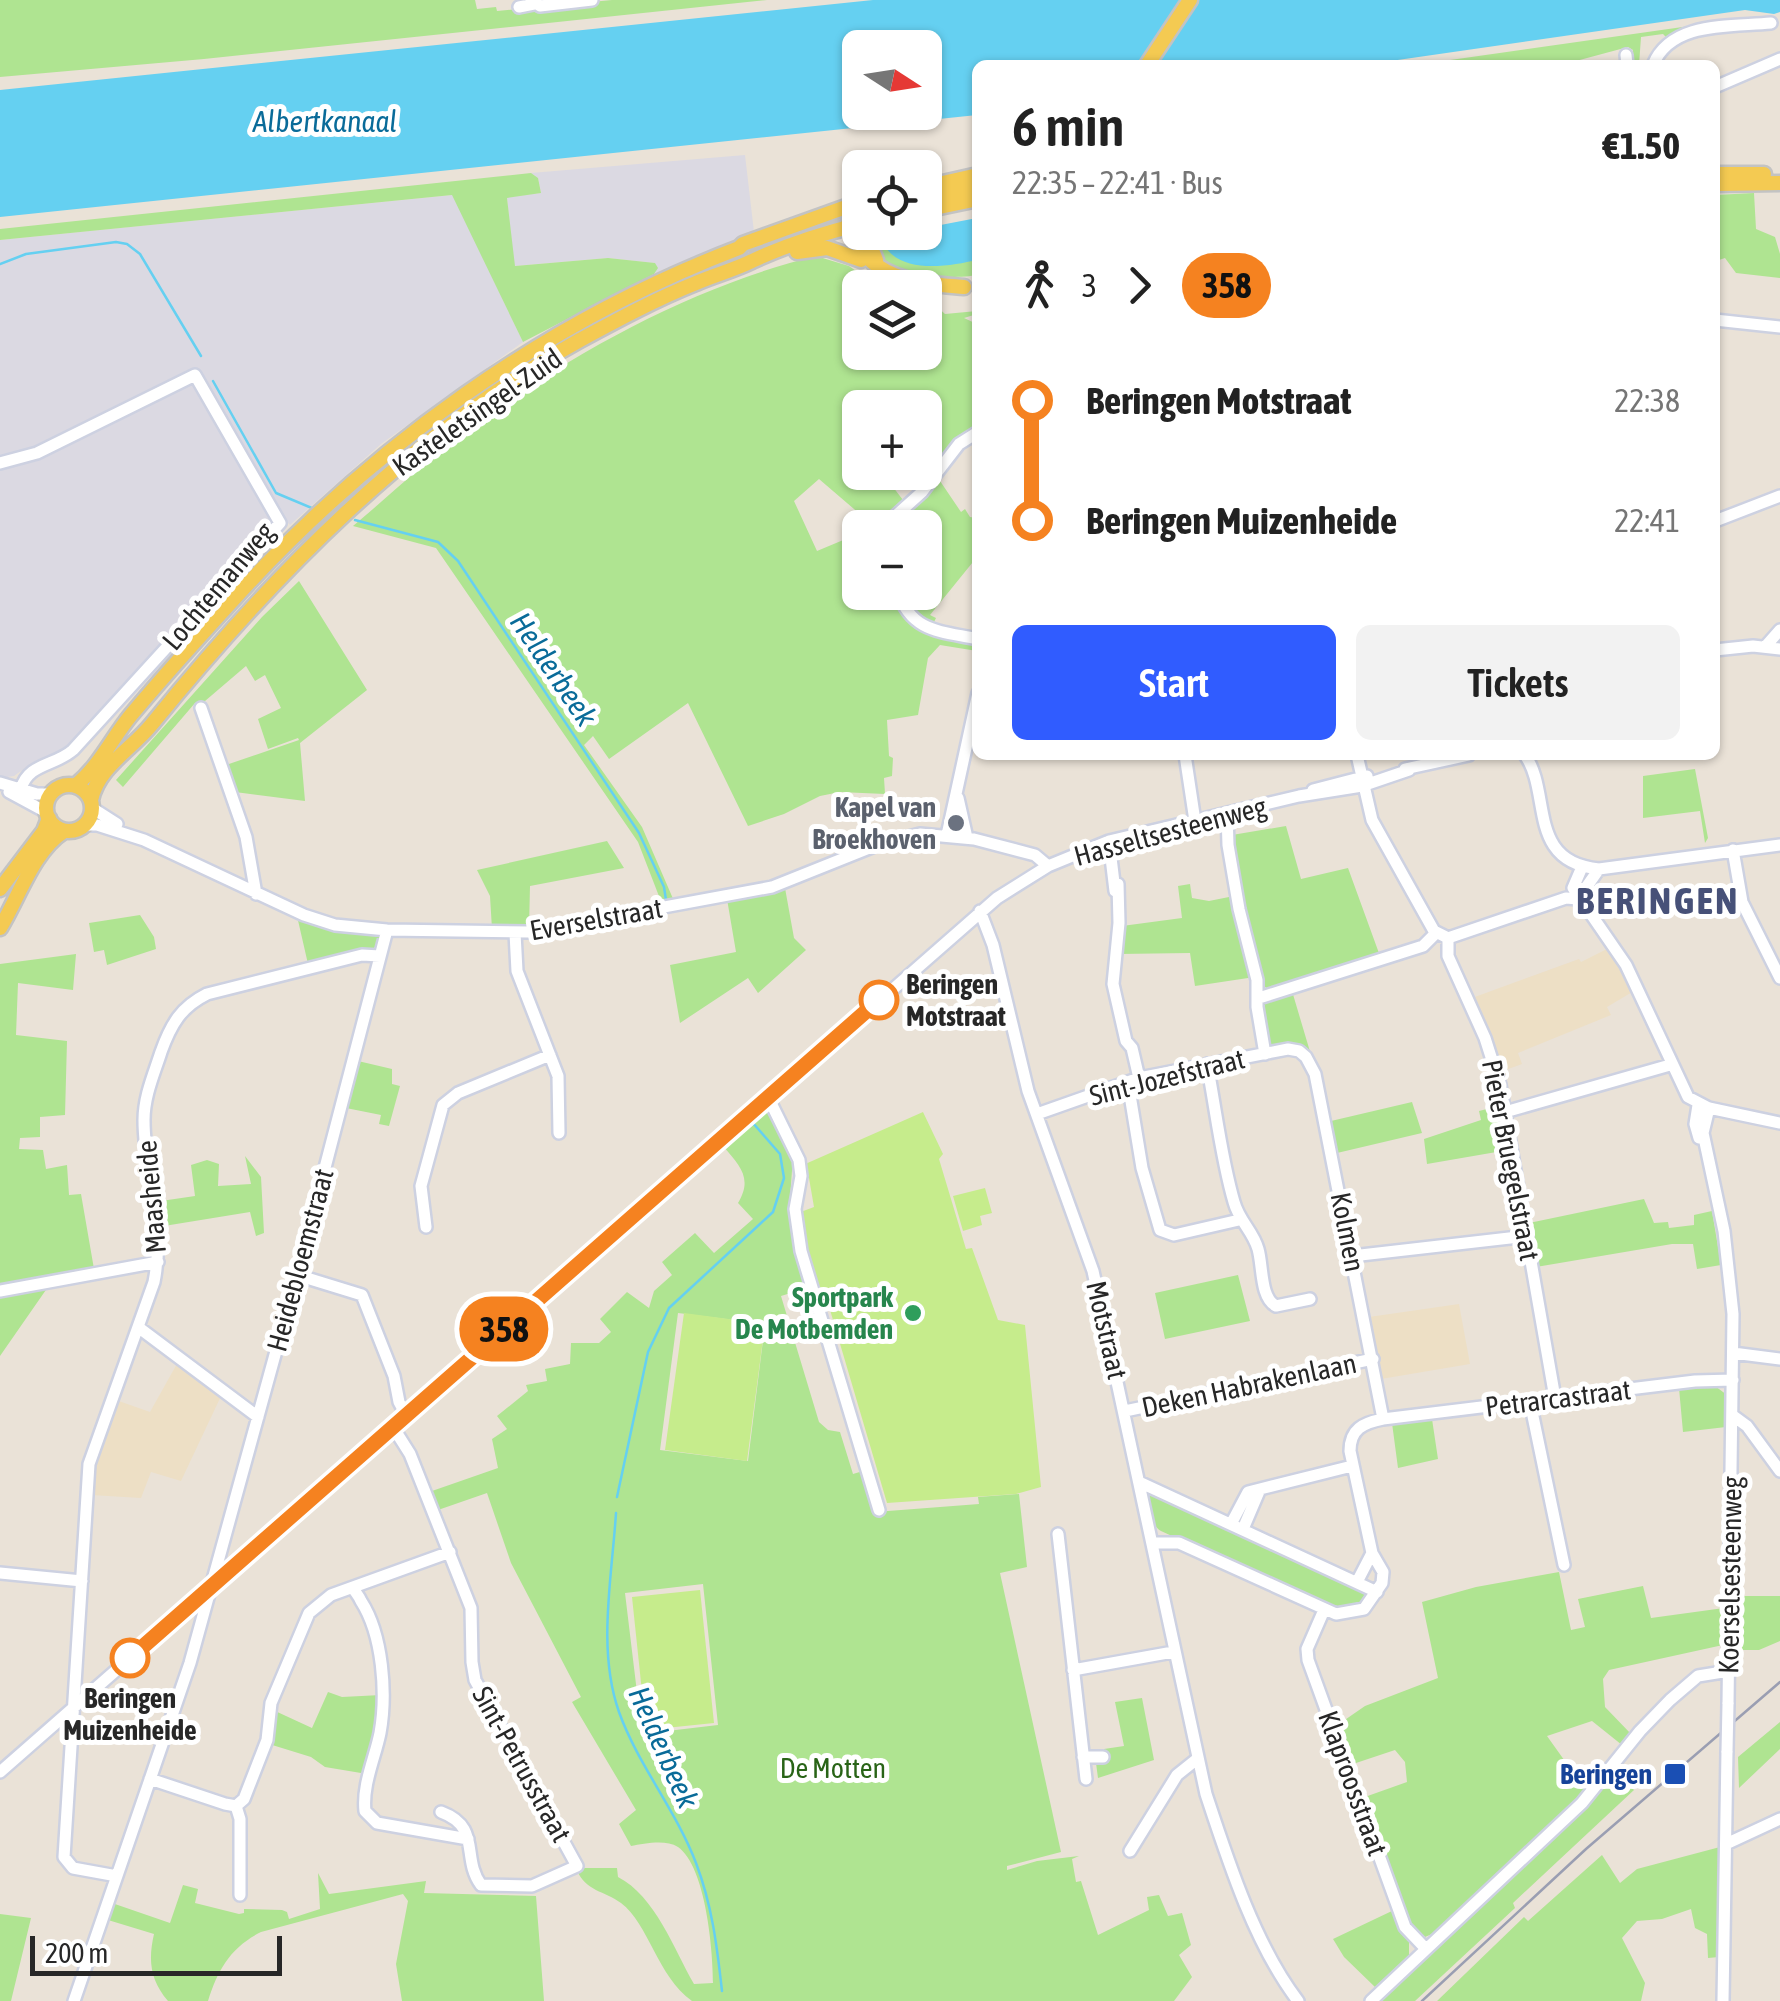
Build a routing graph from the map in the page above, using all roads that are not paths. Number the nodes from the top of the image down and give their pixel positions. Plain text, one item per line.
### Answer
1 (592, 0) edge
2 (1190, 0) edge
3 (533, 2) edge
4 (519, 7) dead end
5 (1771, 22) dead end
6 (1780, 59) edge
7 (1150, 60) edge
8 (1655, 60) edge
9 (1720, 85) edge
10 (1720, 174) edge
11 (1780, 174) edge
12 (972, 176) edge
13 (942, 182) edge
14 (1780, 183) edge
15 (1720, 184) edge
16 (972, 186) edge
17 (942, 193) edge
18 (972, 199) edge
19 (942, 206) edge
20 (842, 208) edge
21 (842, 223) edge
22 (842, 228) edge
23 (739, 248) junction
24 (855, 250) edge
25 (863, 250) edge
26 (872, 250) edge
27 (861, 260) junction
28 (752, 261) junction
29 (879, 265) junction
30 (872, 270) edge
31 (971, 286) edge
32 (942, 290) edge
33 (1720, 321) edge
34 (1780, 327) edge
35 (972, 436) edge
36 (0, 463) edge
37 (1780, 496) edge
38 (902, 510) edge
39 (1720, 519) edge
40 (905, 610) edge
41 (1780, 630) edge
42 (972, 638) edge
43 (1720, 646) edge
44 (1765, 647) junction
45 (1780, 650) edge
46 (201, 708) dead end
47 (972, 721) edge
48 (1185, 760) edge
49 (1358, 760) edge
50 (1449, 760) edge
51 (1529, 760) edge
52 (1361, 781) junction
53 (0, 786) edge
54 (75, 786) junction
55 (21, 790) junction
56 (52, 794) junction
57 (957, 794) junction
58 (91, 804) junction
59 (1227, 814) junction
60 (48, 815) junction
61 (1195, 821) junction
62 (85, 826) junction
63 (64, 831) junction
64 (946, 835) junction
65 (966, 838) junction
66 (144, 840) junction
67 (1109, 841) junction
68 (1780, 845) edge
69 (1733, 850) junction
70 (1048, 866) junction
71 (1582, 867) junction
72 (1599, 869) junction
73 (1118, 884) dead end
74 (0, 888) edge
75 (256, 894) junction
76 (1578, 900) junction
77 (980, 911) junction
78 (1116, 917) dead end
79 (0, 928) edge
80 (386, 930) junction
81 (515, 934) junction
82 (1442, 936) junction
83 (380, 956) junction
84 (1780, 978) edge
85 (1259, 998) junction
86 (1299, 1051) joint
87 (1265, 1054) junction
88 (550, 1055) junction
89 (1208, 1064) junction
90 (1670, 1065) junction
91 (1134, 1080) junction
92 (768, 1097) junction
93 (1704, 1106) junction
94 (1505, 1112) junction
95 (1037, 1114) junction
96 (1780, 1123) edge
97 (560, 1132) dead end
98 (1239, 1220) junction
99 (426, 1227) dead end
100 (1527, 1236) junction
101 (1352, 1256) junction
102 (158, 1262) junction
103 (297, 1275) junction
104 (0, 1291) edge
105 (1310, 1299) dead end
106 (138, 1327) junction
107 (1733, 1353) junction
108 (1372, 1358) junction
109 (1780, 1359) edge
110 (1733, 1380) junction
111 (1555, 1398) junction
112 (1530, 1402) junction
113 (1126, 1412) junction
114 (406, 1414) junction
115 (1732, 1415) junction
116 (258, 1417) junction
117 (1383, 1419) junction
118 (393, 1427) junction
119 (1352, 1466) junction
120 (1780, 1472) edge
121 (1140, 1482) junction
122 (879, 1510) dead end
123 (1237, 1526) junction
124 (1058, 1534) dead end
125 (1153, 1542) junction
126 (450, 1552) junction
127 (1372, 1552) junction
128 (1564, 1565) dead end
129 (0, 1572) edge
130 (82, 1581) junction
131 (1357, 1582) junction
132 (210, 1588) junction
133 (353, 1588) junction
134 (1377, 1592) junction
135 (1324, 1610) junction
136 (1173, 1652) junction
137 (1074, 1670) junction
138 (1729, 1670) junction
139 (75, 1706) junction
140 (1083, 1757) junction
141 (1102, 1757) dead end
142 (1197, 1760) junction
143 (0, 1772) edge
144 (1086, 1778) dead end
145 (150, 1780) junction
146 (236, 1806) junction
147 (440, 1812) dead end
148 (1780, 1819) edge
149 (468, 1839) junction
150 (1726, 1844) junction
151 (1130, 1850) dead end
152 (117, 1876) junction
153 (240, 1896) dead end
154 (1426, 1949) junction
155 (74, 2001) edge
156 (1298, 2001) edge
157 (1371, 2001) edge
158 (1723, 2001) edge

1 - 3 street
2 - 7 main road
3 - 4 street
5 - 8 street
6 - 9 street
10 - 11 main road
12 - 13 main road
14 - 15 main road
16 - 17 main road
18 - 19 main road
20 - 23 main road, Kasteletsingel-Zuid
21 - 23 main road, Kasteletsingel-Zuid
22 - 28 main road, Kasteletsingel-Zuid
23 - 54 main road, Kasteletsingel-Zuid
24 - 27 main road
25 - 29 main road
26 - 29 main road
27 - 28 main road
27 - 30 main road
28 - 58 main road, Kasteletsingel-Zuid
29 - 31 main road
31 - 32 main road
33 - 34 street
35 - 38 street
36 - 55 street, Lochtemanweg
37 - 39 street
40 - 42 street
41 - 44 street
43 - 44 street
44 - 45 street
46 - 75 street
47 - 57 street
48 - 61 street
49 - 52 street, Pieter Bruegelstraat
50 - 52 street, Hasseltsesteenweg
51 - 71 street
52 - 59 street, Hasseltsesteenweg
52 - 82 street, Pieter Bruegelstraat
53 - 55 street
53 - 60 street
54 - 56 main road
54 - 58 main road
55 - 56 street
56 - 60 main road
57 - 64 street
57 - 65 street
58 - 62 main road
58 - 66 street, Everselstraat
59 - 61 street, Hasseltsesteenweg
59 - 85 street
60 - 63 main road
60 - 74 main road
61 - 67 street, Hasseltsesteenweg
62 - 63 main road
62 - 66 street, Everselstraat
63 - 79 main road
64 - 65 street, Everselstraat
64 - 81 street, Everselstraat
65 - 70 street, Everselstraat
66 - 75 street, Everselstraat
67 - 70 street, Hasseltsesteenweg
67 - 78 street
68 - 69 street
69 - 72 street
69 - 84 street
70 - 77 street, Hasseltsesteenweg
71 - 72 street
71 - 76 street
72 - 76 street
73 - 91 street
75 - 80 street, Everselstraat
76 - 82 street
76 - 90 street
77 - 92 street, Hasseltsesteenweg
77 - 95 street, Motstraat
80 - 81 street, Everselstraat
80 - 83 street, Heidebloemstraat
81 - 88 street
82 - 85 street
82 - 94 street, Pieter Bruegelstraat
83 - 102 street, Maasheide
83 - 103 street, Heidebloemstraat
85 - 87 street
86 - 87 street, Sint-Jozefstraat
86 - 101 street, Kolmen
87 - 89 street, Sint-Jozefstraat
88 - 97 street
88 - 99 street
89 - 91 street, Sint-Jozefstraat
89 - 98 street
90 - 93 street
90 - 94 street
91 - 95 street, Sint-Jozefstraat
91 - 98 street
92 - 114 street, Hasseltsesteenweg
92 - 122 street
93 - 96 street
93 - 107 street, Koerselsesteenweg
94 - 100 street, Pieter Bruegelstraat
95 - 113 street, Motstraat
98 - 105 street
100 - 101 street
100 - 111 street, Pieter Bruegelstraat
101 - 108 street, Kolmen
102 - 104 street
102 - 106 street, Maasheide
103 - 114 street
103 - 116 street, Heidebloemstraat
106 - 116 street
106 - 130 street, Maasheide
107 - 109 street
107 - 110 street, Koerselsesteenweg
108 - 113 street, Deken Habrakenlaan
108 - 117 street, Kolmen
110 - 111 street, Petrarcastraat
110 - 115 street, Koerselsesteenweg
111 - 112 street, Petrarcastraat
112 - 117 street, Petrarcastraat
112 - 128 street
113 - 121 street, Motstraat
114 - 118 street, Hasseltsesteenweg
115 - 120 street
115 - 138 street, Koerselsesteenweg
116 - 132 street, Heidebloemstraat
117 - 119 street
118 - 126 street, Sint-Petrusstraat
118 - 132 street, Hasseltsesteenweg
119 - 123 street
119 - 127 street
121 - 123 street
121 - 125 street, Motstraat
123 - 131 street
124 - 137 street
125 - 135 street
125 - 136 street, Motstraat
126 - 133 street
126 - 149 street, Sint-Petrusstraat
127 - 131 street
127 - 134 street
129 - 130 street
130 - 139 street, Maasheide
131 - 134 street
132 - 139 street, Hasseltsesteenweg
132 - 145 street, Heidebloemstraat
133 - 146 street
133 - 149 street
134 - 135 street
135 - 154 street, Klaproosstraat
136 - 137 street
136 - 142 street, Motstraat
137 - 140 street
138 - 150 street, Koerselsesteenweg, bridge
138 - 154 street
139 - 143 street, Hasseltsesteenweg
139 - 152 street, Maasheide
140 - 141 street
140 - 144 street
142 - 151 street
142 - 156 street, Motstraat
145 - 146 street
145 - 152 street, Heidebloemstraat
146 - 153 street
147 - 149 street, Sint-Petrusstraat
148 - 150 street
150 - 158 street, Koerselsesteenweg
152 - 155 street, Heidebloemstraat
154 - 157 street

